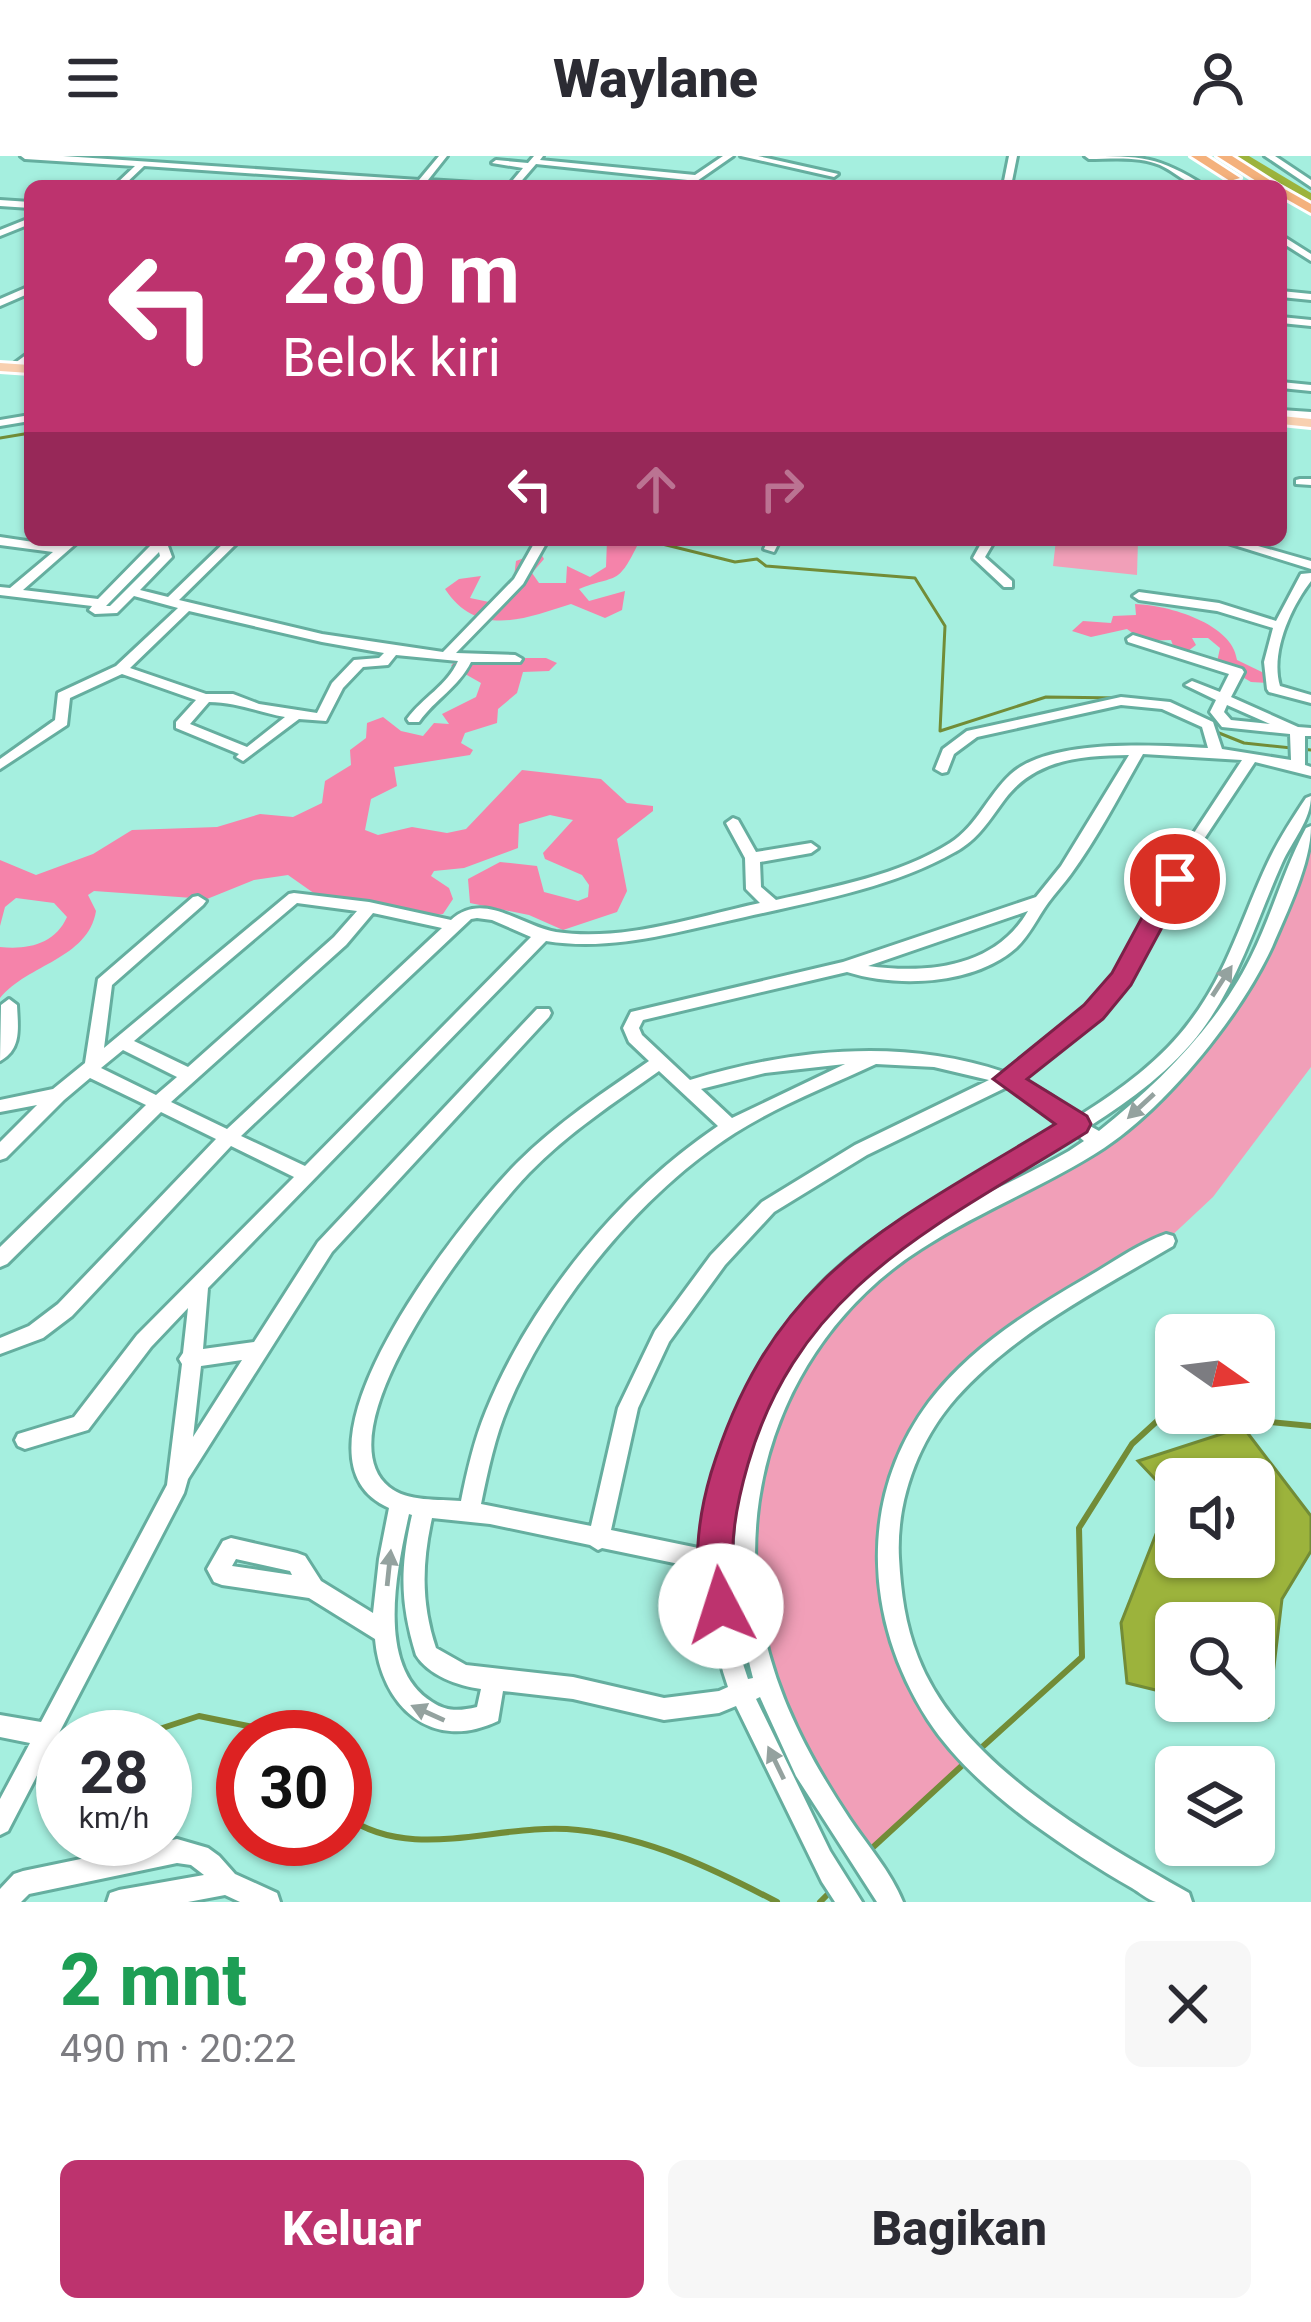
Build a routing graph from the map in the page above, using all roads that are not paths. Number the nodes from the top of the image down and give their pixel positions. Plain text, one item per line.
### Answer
1 (25, 156) edge
2 (282, 156) edge
3 (443, 156) edge
4 (729, 156) edge
5 (745, 156) edge
6 (1089, 156) edge
7 (1138, 156) edge
8 (1197, 156) edge
9 (1223, 156) edge
10 (1269, 156) edge
11 (68, 158) edge
12 (538, 160) edge
13 (496, 163) dead end
14 (142, 165) junction
15 (260, 172) junction
16 (834, 174) dead end
17 (125, 180) edge
18 (390, 180) edge
19 (424, 180) edge
20 (1191, 180) edge
21 (1236, 180) edge
22 (1264, 180) edge
23 (1311, 184) edge
24 (68, 546) edge
25 (229, 546) edge
26 (539, 546) edge
27 (986, 546) edge
28 (1230, 546) edge
29 (1311, 565) edge
30 (1311, 577) edge
31 (1008, 584) dead end
32 (132, 592) junction
33 (4, 595) edge
34 (1139, 596) dead end
35 (99, 603) junction
36 (178, 605) junction
37 (1279, 626) junction
38 (1132, 638) dead end
39 (394, 649) junction
40 (445, 657) junction
41 (515, 659) dead end
42 (465, 660) junction
43 (121, 669) junction
44 (1192, 685) dead end
45 (1226, 697) junction
46 (205, 698) junction
47 (1311, 699) edge
48 (297, 714) junction
49 (414, 718) dead end
50 (1302, 732) edge
51 (1139, 750) junction
52 (1217, 755) junction
53 (1250, 758) junction
54 (1303, 764) edge
55 (0, 765) edge
56 (942, 769) dead end
57 (1311, 801) edge
58 (733, 823) dead end
59 (1311, 831) edge
60 (811, 848) dead end
61 (752, 858) junction
62 (198, 901) dead end
63 (1041, 901) junction
64 (772, 905) junction
65 (369, 907) junction
66 (451, 925) junction
67 (542, 935) junction
68 (846, 968) junction
69 (9, 1005) dead end
70 (543, 1013) dead end
71 (121, 1042) junction
72 (0, 1055) edge
73 (873, 1058) junction
74 (660, 1062) junction
75 (92, 1071) junction
76 (190, 1076) junction
77 (1007, 1079) junction
78 (692, 1086) junction
79 (58, 1095) junction
80 (160, 1101) junction
81 (0, 1106) edge
82 (1077, 1124) junction
83 (730, 1127) junction
84 (231, 1136) junction
85 (1098, 1143) junction
86 (0, 1153) edge
87 (307, 1175) junction
88 (1166, 1241) dead end
89 (0, 1259) edge
90 (200, 1290) junction
91 (0, 1346) edge
92 (258, 1350) junction
93 (189, 1358) junction
94 (25, 1440) dead end
95 (182, 1472) junction
96 (412, 1505) junction
97 (469, 1511) junction
98 (598, 1540) junction
99 (715, 1562) junction
100 (313, 1588) dead end
101 (387, 1634) junction
102 (493, 1682) junction
103 (754, 1689) junction
104 (58, 1710) edge
105 (0, 1726) edge
106 (36, 1732) edge
107 (36, 1753) edge
108 (0, 1823) edge
109 (226, 1882) junction
110 (4, 1902) edge
111 (118, 1902) edge
112 (268, 1902) edge
113 (850, 1902) edge
114 (891, 1902) edge
115 (1180, 1902) edge

1 - 11 street
2 - 15 street
3 - 19 street
4 - 12 street
5 - 16 street
6 - 7 street
7 - 20 street
8 - 21 highway
9 - 22 highway
10 - 23 street
11 - 14 street
12 - 13 street
14 - 15 street
14 - 17 street
15 - 18 street
24 - 33 street
25 - 36 street
26 - 40 street
27 - 31 street
28 - 29 street
30 - 37 street
32 - 35 street
32 - 35 street
32 - 36 street
33 - 35 street
34 - 37 street
36 - 39 street
36 - 43 street
37 - 47 street
38 - 45 street
39 - 40 street
39 - 48 street
40 - 42 street
41 - 42 street
42 - 49 street
43 - 46 street
43 - 55 street
44 - 45 street
45 - 50 street
45 - 50 street
46 - 48 street
46 - 48 street
50 - 54 street
51 - 52 street
51 - 63 street
51 - 64 street
52 - 53 street
52 - 56 street
53 - 54 street
53 - 77 street
82 -> 57 street
58 - 61 street
59 -> 85 street
60 - 61 street
61 - 64 street
62 - 75 street
63 - 68 street
63 - 68 street
64 - 67 street
65 - 66 street
65 - 71 street
65 - 76 street
66 - 67 street
66 - 84 street
67 - 87 street
68 - 74 street
69 - 72 street
70 - 92 street
71 - 75 street
71 - 76 street
73 - 77 street
73 - 78 street
73 - 83 street
74 - 78 street
74 - 96 street
75 - 79 street
75 - 80 street
76 - 80 street
77 - 82 street
77 - 98 street
78 - 83 street
79 - 81 street
79 - 86 street
80 - 84 street
80 - 89 street
82 - 85 street
82 - 99 street
83 - 97 street
84 - 87 street
84 - 91 street
85 - 103 street
87 - 90 street
88 - 115 street
90 - 93 street
90 - 94 street
92 - 93 street
92 - 95 street
93 - 95 street
95 - 104 street
96 - 97 street
101 -> 96 street
96 - 102 street
97 - 98 street
98 - 99 street
99 - 103 street
100 - 101 street
102 -> 101 street
102 - 103 street
113 -> 103 street
103 - 114 street
105 - 106 street
107 - 108 street
109 - 110 street
109 - 111 street
109 - 112 street

